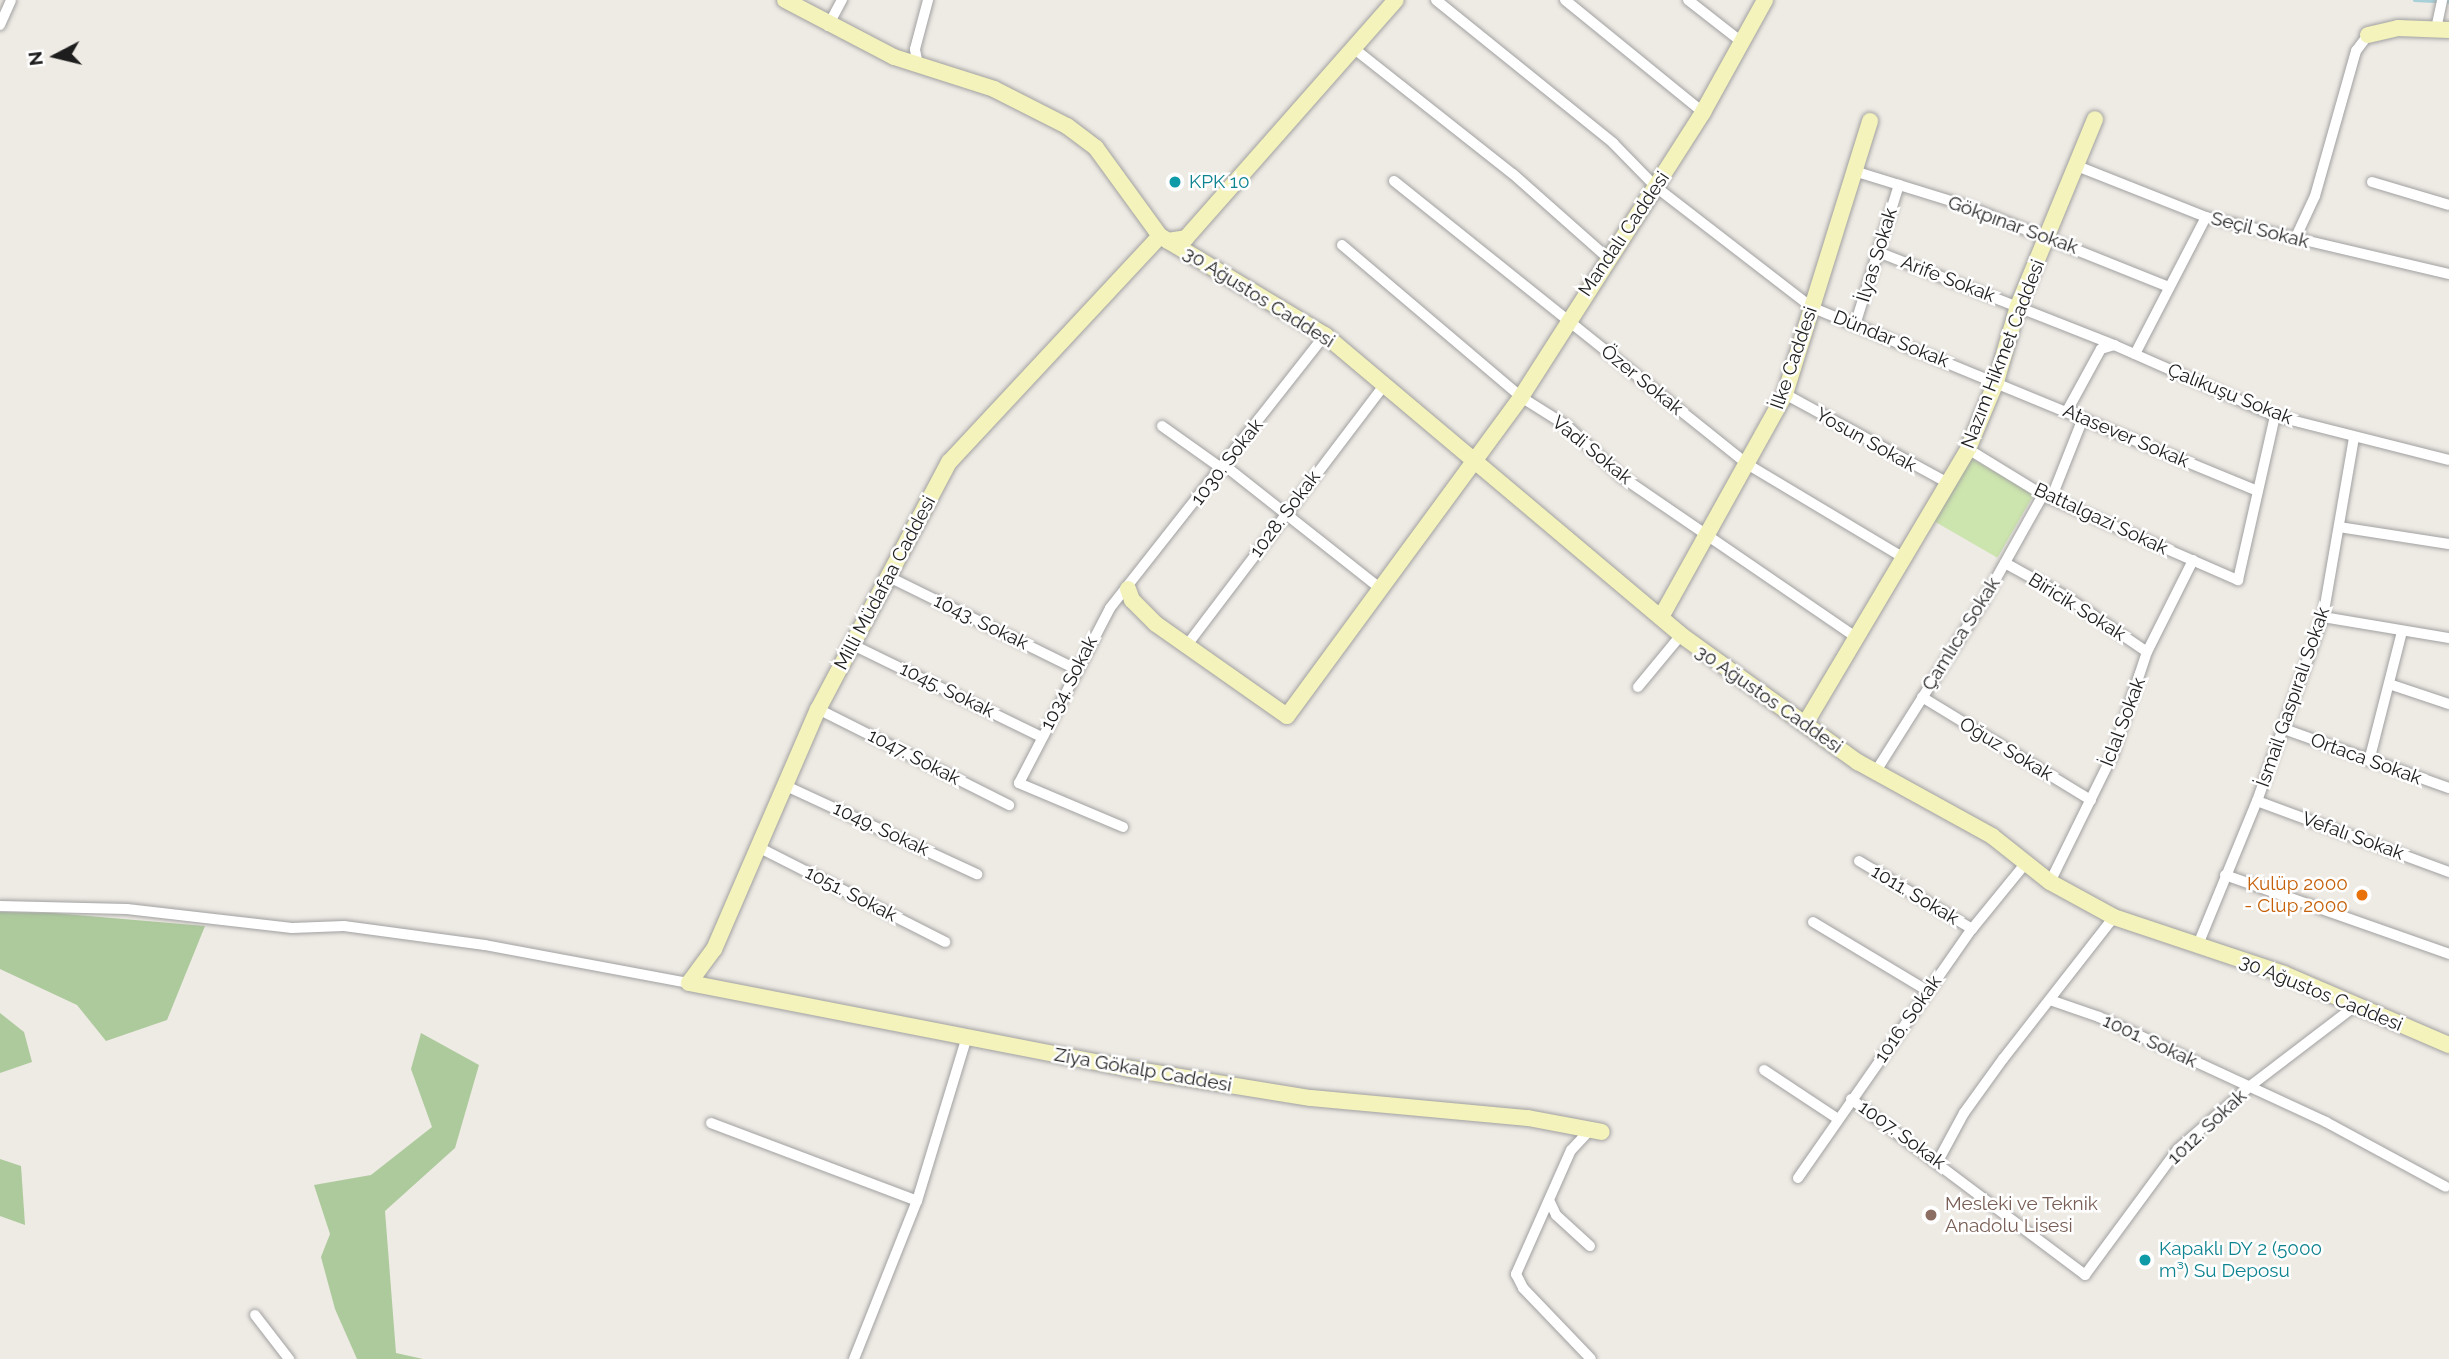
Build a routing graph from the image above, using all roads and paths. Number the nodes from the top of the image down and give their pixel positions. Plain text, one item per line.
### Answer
1 (11, 0) edge
2 (785, 0) edge
3 (842, 0) edge
4 (928, 0) edge
5 (1396, 0) edge
6 (1436, 0) edge
7 (1565, 0) edge
8 (1688, 0) edge
9 (1766, 0) edge
10 (2442, 0) edge
11 (0, 25) edge
12 (828, 26) junction
13 (2443, 29) edge
14 (2368, 35) joint
15 (1743, 43) junction
16 (1352, 47) junction
17 (918, 65) junction
18 (1703, 112) junction
19 (2095, 119) dead end
20 (1870, 121) dead end
21 (2077, 166) junction
22 (1854, 171) junction
23 (1394, 181) dead end
24 (2372, 182) dead end
25 (1899, 185) junction
26 (1656, 187) junction
27 (2449, 205) edge
28 (2206, 217) junction
29 (2049, 237) junction
30 (1164, 239) junction
31 (2295, 239) junction
32 (1342, 245) dead end
33 (1878, 252) junction
34 (1608, 258) junction
35 (2449, 274) edge
36 (2169, 287) junction
37 (1811, 306) junction
38 (2018, 306) junction
39 (1567, 321) junction
40 (1855, 325) junction
41 (1325, 335) junction
42 (2114, 345) junction
43 (2134, 354) junction
44 (1996, 382) junction
45 (1384, 386) junction
46 (1785, 394) junction
47 (1521, 397) junction
48 (2067, 411) junction
49 (2276, 416) junction
50 (2083, 418) junction
51 (1162, 426) dead end
52 (2354, 438) junction
53 (1968, 449) junction
54 (2449, 460) edge
55 (1473, 461) junction
56 (1747, 464) junction
57 (1223, 467) junction
58 (1948, 483) junction
59 (2256, 490) junction
60 (2047, 497) junction
61 (1286, 512) junction
62 (2339, 527) junction
63 (1704, 533) junction
64 (2449, 544) edge
65 (1904, 558) junction
66 (2193, 561) junction
67 (2005, 563) junction
68 (887, 576) junction
69 (1128, 589) junction
70 (1381, 589) junction
71 (1661, 617) junction
72 (2323, 617) junction
73 (2403, 632) junction
74 (1681, 635) junction
75 (1856, 637) junction
76 (2449, 638) edge
77 (851, 644) junction
78 (1188, 645) junction
79 (2147, 652) junction
80 (1076, 669) junction
81 (2389, 684) junction
82 (1639, 687) dead end
83 (1922, 697) junction
84 (2449, 704) edge
85 (818, 709) junction
86 (1805, 724) junction
87 (2284, 729) junction
88 (1042, 737) junction
89 (2369, 761) junction
90 (1876, 771) junction
91 (785, 785) junction
92 (2449, 788) edge
93 (2091, 800) junction
94 (2257, 801) junction
95 (1009, 806) dead end
96 (1123, 827) dead end
97 (758, 847) junction
98 (1859, 861) dead end
99 (2025, 864) junction
100 (2449, 872) edge
101 (976, 874) dead end
102 (2225, 875) junction
103 (2050, 882) junction
104 (0, 906) edge
105 (2114, 918) junction
106 (1813, 922) dead end
107 (1972, 929) junction
108 (945, 942) dead end
109 (2197, 947) junction
110 (2449, 954) edge
111 (689, 983) junction
112 (1928, 991) junction
113 (2050, 1000) junction
114 (2355, 1006) junction
115 (966, 1040) junction
116 (2449, 1045) edge
117 (1764, 1070) dead end
118 (2249, 1087) junction
119 (1851, 1099) junction
120 (1838, 1119) junction
121 (711, 1123) dead end
122 (1595, 1132) joint
123 (1938, 1161) junction
124 (1798, 1178) dead end
125 (2446, 1187) dead end
126 (917, 1201) junction
127 (1550, 1202) junction
128 (1590, 1246) dead end
129 (2085, 1275) joint
130 (255, 1315) dead end
131 (289, 1359) edge
132 (855, 1359) edge
133 (1591, 1359) edge

1 - 11 street
2 - 12 street
3 - 12 street
4 - 17 street
5 - 16 street, Milli Müdafaa Caddesi
6 - 26 street, Dündar Sokak
7 - 18 street
8 - 15 street
9 - 15 street, Mandalı Caddesi
10 - 13 street
12 - 17 street
13 - 14 street
14 - 31 street
15 - 18 street, Mandalı Caddesi
16 - 30 street, Milli Müdafaa Caddesi
16 - 34 street
17 - 30 street
18 - 26 street, Mandalı Caddesi
19 - 21 street, Nazım Hikmet Caddesi
20 - 22 street, İlke Caddesi
21 - 28 street, Seçil Sokak
21 - 29 street, Nazım Hikmet Caddesi
22 - 25 street, Gökpınar Sokak
22 - 37 street, İlke Caddesi
23 - 39 street, Özer Sokak
24 - 27 street
25 - 29 street, Gökpınar Sokak
25 - 33 street, İlyas Sokak
26 - 34 street, Mandalı Caddesi
26 - 37 street, Dündar Sokak
28 - 31 street, Seçil Sokak
28 - 36 street
29 - 36 street, Gökpınar Sokak
29 - 38 street, Nazım Hikmet Caddesi
30 - 41 street, 30 Ağustos Caddesi
30 - 68 street, Milli Müdafaa Caddesi
31 - 35 street, Seçil Sokak
32 - 47 street, Vadi Sokak
33 - 38 street, Arife Sokak
33 - 40 street, İlyas Sokak
34 - 39 street, Mandalı Caddesi
36 - 43 street
37 - 40 street, Dündar Sokak
37 - 46 street, İlke Caddesi
38 - 42 street, Çalıkuşu Sokak
38 - 44 street, Nazım Hikmet Caddesi
39 - 47 street, Mandalı Caddesi
39 - 56 street, Özer Sokak
40 - 44 street, Dündar Sokak
41 - 45 street, 30 Ağustos Caddesi
41 - 57 street, 1030. Sokak
42 - 43 street, Çalıkuşu Sokak
42 - 48 street
43 - 49 street, Çalıkuşu Sokak
44 - 48 street, Atasever Sokak
44 - 53 street, Nazım Hikmet Caddesi
45 - 55 street, 30 Ağustos Caddesi
45 - 61 street, 1028. Sokak
46 - 56 street, İlke Caddesi
46 - 58 street, Yosun Sokak
47 - 55 street, Mandalı Caddesi
47 - 63 street, Vadi Sokak
48 - 50 street, Atasever Sokak
49 - 52 street, Çalıkuşu Sokak
49 - 59 street
50 - 59 street, Atasever Sokak
50 - 60 street, Çamlıca Sokak
51 - 57 street
52 - 54 street, Çalıkuşu Sokak
52 - 62 street, İsmail Gaspıralı Sokak
53 - 58 street, Nazım Hikmet Caddesi
53 - 60 street, Battalgazi Sokak
55 - 70 street, Mandalı Caddesi
55 - 71 street, 30 Ağustos Caddesi
56 - 63 street, İlke Caddesi
56 - 65 street, Özer Sokak
57 - 61 street
57 - 69 street, 1030. Sokak
58 - 65 street, Nazım Hikmet Caddesi
59 - 66 street, Battalgazi Sokak
60 - 66 street, Battalgazi Sokak
60 - 67 street, Çamlıca Sokak
61 - 70 street
61 - 78 street, 1028. Sokak
62 - 64 street
62 - 72 street, İsmail Gaspıralı Sokak
63 - 71 street, İlke Caddesi
63 - 75 street, Vadi Sokak
65 - 75 street, Nazım Hikmet Caddesi
66 - 79 street, İclal Sokak
67 - 79 street, Biricik Sokak
67 - 83 street, Çamlıca Sokak
68 - 77 street, Milli Müdafaa Caddesi
68 - 80 street, 1043. Sokak
69 - 78 street
69 - 80 street, 1034. Sokak
70 - 78 street, Mandalı Caddesi
71 - 74 street, 30 Ağustos Caddesi
72 - 73 street
72 - 87 street, İsmail Gaspıralı Sokak
73 - 76 street
73 - 81 street
74 - 82 street
74 - 86 street, 30 Ağustos Caddesi
75 - 86 street, Nazım Hikmet Caddesi
77 - 85 street, Milli Müdafaa Caddesi
77 - 88 street, 1045. Sokak
79 - 93 street, İclal Sokak
80 - 88 street, 1034. Sokak
81 - 84 street
81 - 89 street
83 - 90 street, Çamlıca Sokak
83 - 93 street, Oğuz Sokak
85 - 91 street, Milli Müdafaa Caddesi
85 - 95 street, 1047. Sokak
86 - 90 street, 30 Ağustos Caddesi
87 - 89 street, Ortaca Sokak
87 - 94 street, İsmail Gaspıralı Sokak
88 - 96 street, 1034. Sokak
89 - 92 street, Ortaca Sokak
90 - 99 street, 30 Ağustos Caddesi
91 - 97 street, Milli Müdafaa Caddesi
91 - 101 street, 1049. Sokak
93 - 103 street, İclal Sokak
94 - 100 street, Vefalı Sokak
94 - 102 street, İsmail Gaspıralı Sokak
97 - 108 street, 1051. Sokak
97 - 111 street, Milli Müdafaa Caddesi
98 - 107 street, 1011. Sokak
99 - 103 street, 30 Ağustos Caddesi
99 - 107 street, 1016. Sokak
102 - 109 street, İsmail Gaspıralı Sokak
102 - 110 street
103 - 105 street, 30 Ağustos Caddesi
104 - 111 street
105 - 109 street, 30 Ağustos Caddesi
105 - 113 street
106 - 112 street
107 - 112 street, 1016. Sokak
109 - 114 street, 30 Ağustos Caddesi
111 - 115 street, Ziya Gökalp Caddesi
112 - 119 street, 1016. Sokak
113 - 118 street, 1001. Sokak
113 - 123 street
114 - 116 street, 30 Ağustos Caddesi
114 - 118 street, 1012. Sokak
115 - 122 street, Ziya Gökalp Caddesi
115 - 126 street
117 - 120 street
118 - 125 street, 1001. Sokak
118 - 129 street, 1012. Sokak
119 - 120 street, 1016. Sokak
119 - 123 street, 1007. Sokak
120 - 124 street, 1016. Sokak
121 - 126 street
122 - 127 street
123 - 129 street, 1007. Sokak
126 - 132 street
127 - 128 street
127 - 133 street
130 - 131 street

